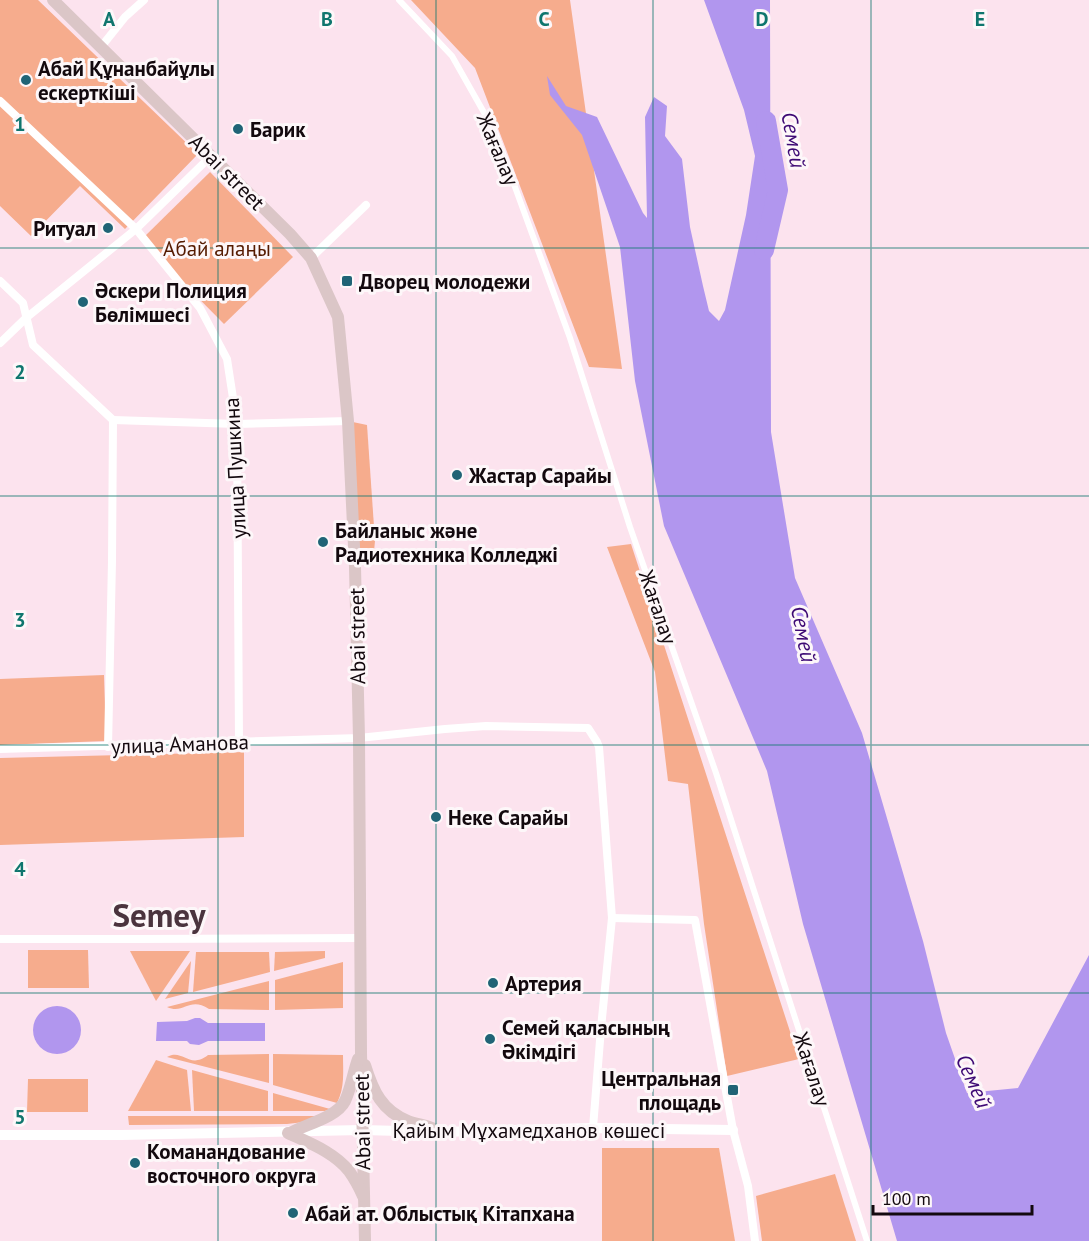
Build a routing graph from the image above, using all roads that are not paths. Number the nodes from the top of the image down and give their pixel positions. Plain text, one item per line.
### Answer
1 (52, 0) edge
2 (144, 0) edge
3 (399, 0) edge
4 (101, 47) junction
5 (0, 101) edge
6 (211, 156) junction
7 (366, 205) dead end
8 (136, 229) junction
9 (311, 258) junction
10 (0, 281) edge
11 (26, 318) junction
12 (0, 343) edge
13 (113, 420) junction
14 (348, 421) junction
15 (237, 424) junction
16 (359, 738) junction
17 (239, 742) junction
18 (108, 747) junction
19 (0, 750) edge
20 (612, 918) junction
21 (360, 938) junction
22 (0, 939) edge
23 (361, 1053) junction
24 (593, 1128) junction
25 (362, 1130) junction
26 (734, 1130) junction
27 (290, 1132) junction
28 (440, 1132) junction
29 (0, 1135) edge
30 (364, 1198) junction
31 (365, 1241) edge
32 (755, 1241) edge
33 (867, 1241) edge

1 - 4 main road, Abai street
2 - 4 street
3 - 33 street, Жағалау
4 - 6 main road, Abai street
5 - 8 street, улица Пушкина
6 - 8 street
6 - 9 main road, Abai street
7 - 9 street
8 - 11 street
8 - 15 street, улица Пушкина
9 - 14 main road, Abai street
10 - 11 street
11 - 12 street
11 - 13 street
13 - 15 street
13 - 18 street
14 - 15 street
14 - 16 main road, Abai street
15 - 17 street, улица Пушкина
16 - 17 street, улица Аманова
16 - 20 street, улица Аманова
16 - 21 main road, Abai street
17 - 18 street, улица Аманова
18 - 19 street, улица Аманова
20 - 24 street
20 - 26 street
21 - 22 street
21 - 23 main road, Abai street
23 - 25 main road, Abai street
23 - 27 main road
23 - 28 main road
24 - 26 street, Қайым Мұхамедханов көшесі
24 - 28 street, Қайым Мұхамедханов көшесі
25 - 27 street, Қайым Мұхамедханов көшесі
25 - 28 street, Қайым Мұхамедханов көшесі
25 - 30 main road, Abai street
26 - 32 street
27 - 29 street, Қайым Мұхамедханов көшесі
27 - 30 main road
30 - 31 main road, Abai street

